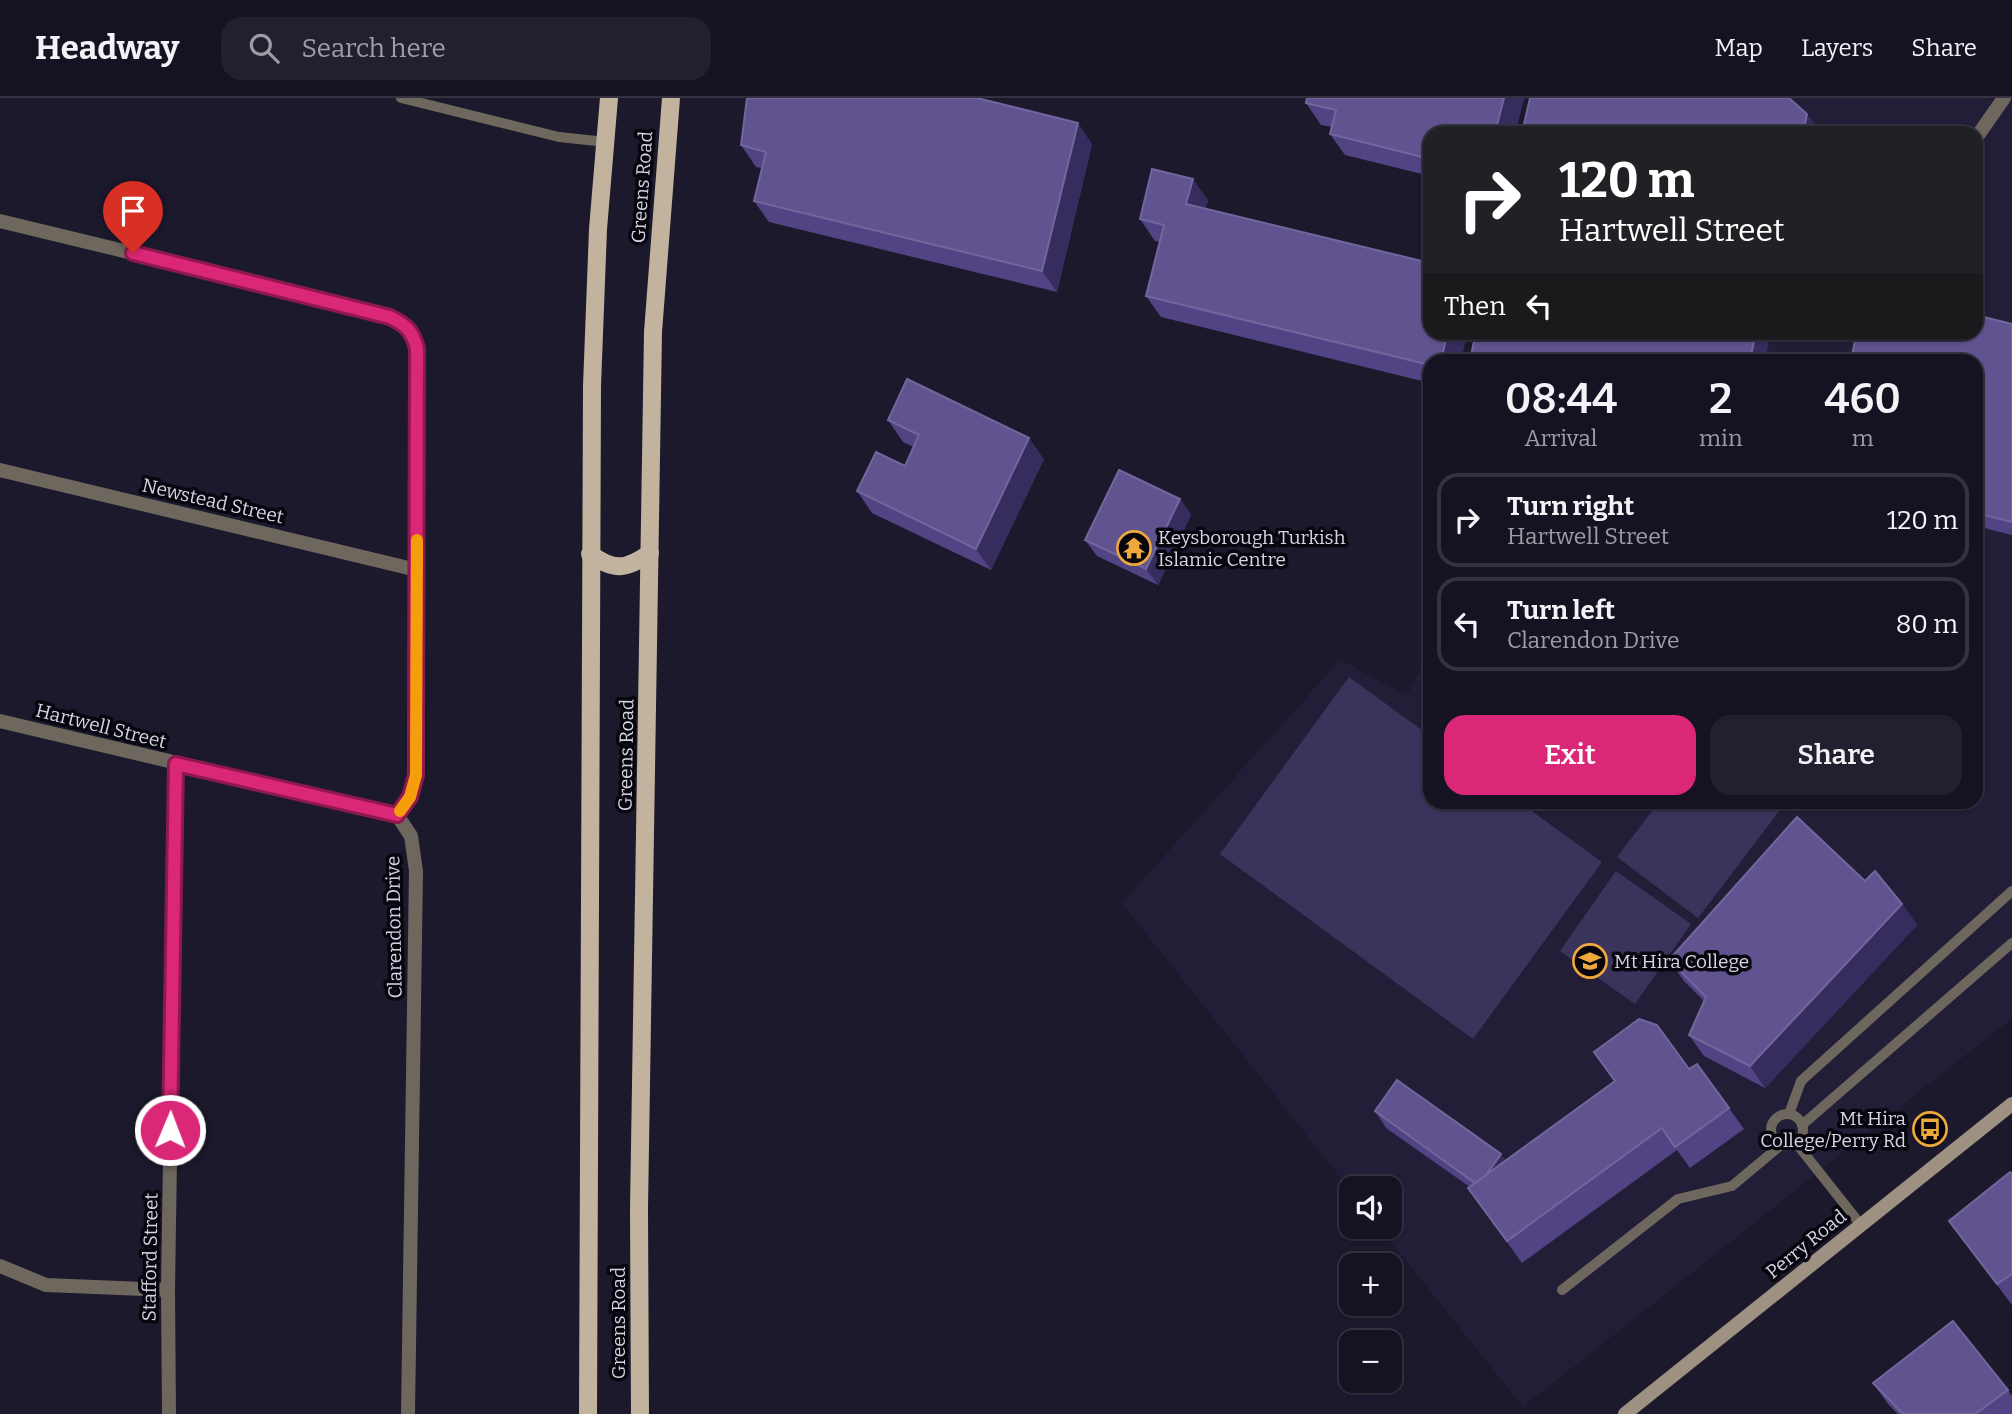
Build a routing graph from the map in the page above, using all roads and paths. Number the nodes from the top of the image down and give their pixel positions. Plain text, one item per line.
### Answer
1 (401, 98) edge
2 (609, 98) edge
3 (671, 98) edge
4 (2004, 98) edge
5 (1983, 128) edge
6 (606, 142) junction
7 (0, 222) edge
8 (0, 470) edge
9 (650, 553) junction
10 (590, 554) junction
11 (417, 570) junction
12 (0, 721) edge
13 (176, 764) junction
14 (397, 815) junction
15 (2012, 891) edge
16 (2012, 943) edge
17 (2012, 1104) edge
18 (1789, 1114) junction
19 (1802, 1125) junction
20 (1796, 1143) junction
21 (1781, 1145) junction
22 (1861, 1225) junction
23 (0, 1266) edge
24 (168, 1290) junction
25 (1562, 1290) dead end
26 (169, 1414) edge
27 (408, 1414) edge
28 (588, 1414) edge
29 (640, 1414) edge
30 (1625, 1414) edge

1 - 6 lane
2 - 6 main road, Greens Road
3 - 9 main road, Greens Road
4 - 5 street
6 - 10 main road, Greens Road
7 - 11 street
8 - 11 street, Newstead Street
9 - 10 main road
9 - 29 main road, Greens Road
10 - 28 main road, Greens Road
11 - 14 street
12 - 13 street, Hartwell Street
13 - 14 street, Hartwell Street
13 - 24 street, Stafford Street
14 - 27 street, Clarendon Drive
15 - 18 lane
16 - 19 lane
17 - 22 main road, Perry Road
18 - 19 lane
18 - 21 lane
19 - 20 lane
20 - 21 lane
20 - 22 lane
21 - 25 lane
22 - 30 main road, Perry Road
23 - 24 street
24 - 26 street, Stafford Street

